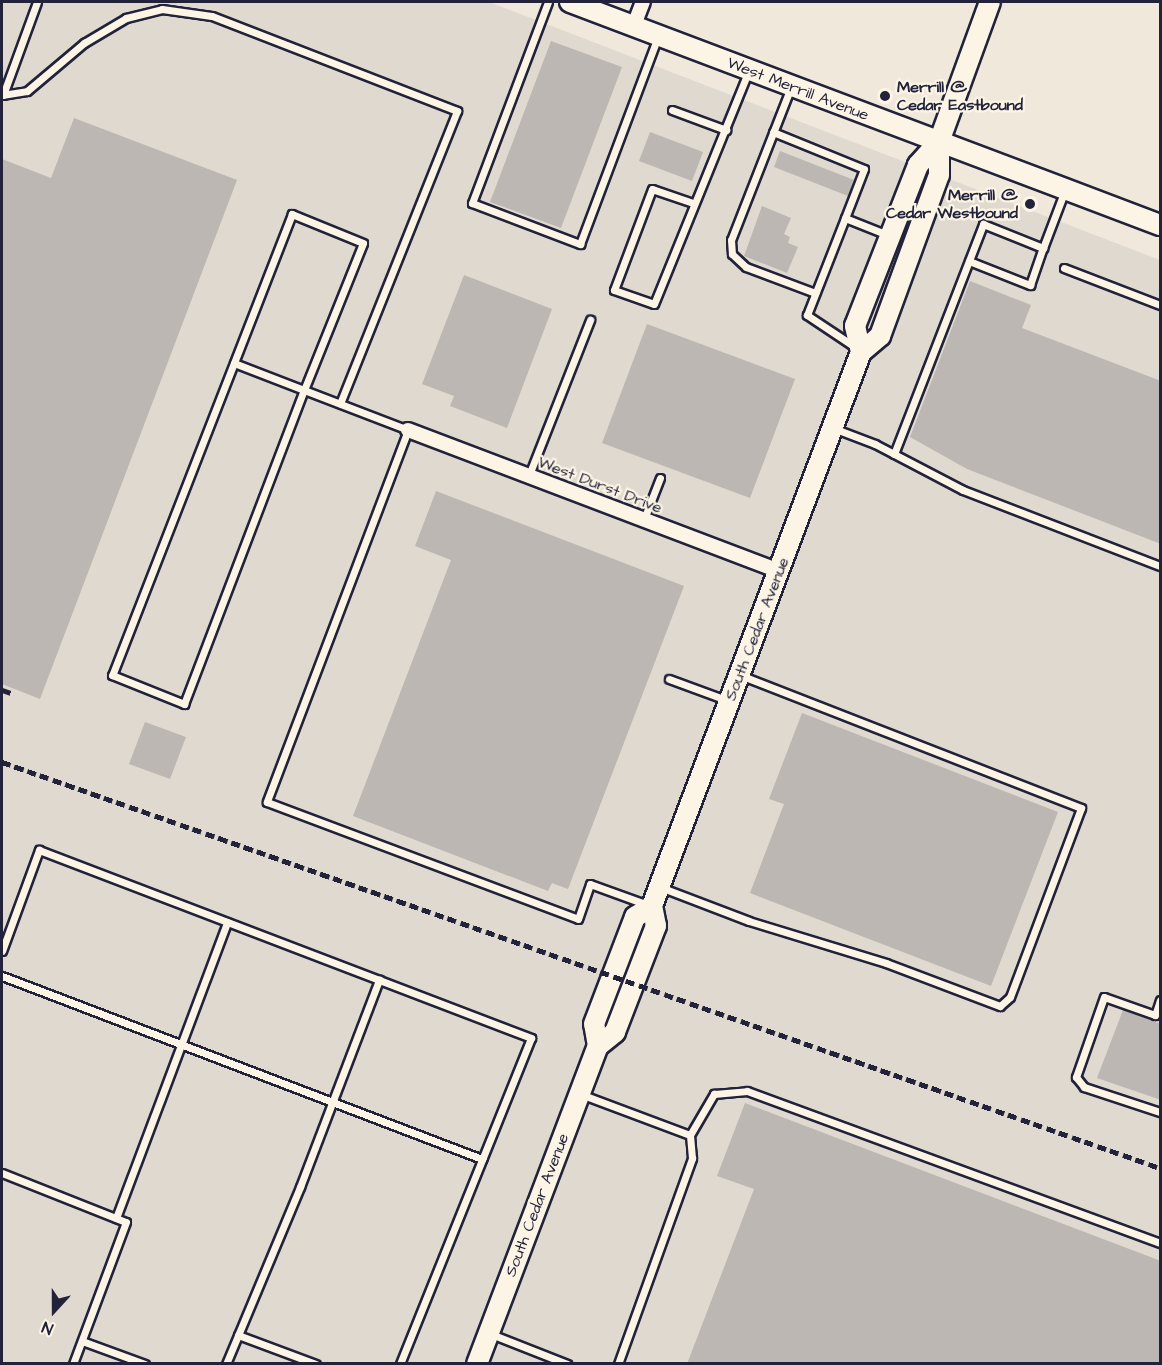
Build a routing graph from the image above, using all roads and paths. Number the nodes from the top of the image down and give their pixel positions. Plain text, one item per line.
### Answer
1 (37, 2) edge
2 (548, 2) edge
3 (570, 2) edge
4 (643, 2) edge
5 (990, 2) edge
6 (164, 5) edge
7 (634, 25) junction
8 (659, 34) junction
9 (748, 70) junction
10 (790, 87) junction
11 (2, 95) edge
12 (672, 110) dead end
13 (726, 130) junction
14 (773, 132) junction
15 (939, 142) junction
16 (1065, 190) junction
17 (693, 203) junction
18 (845, 218) junction
19 (1161, 225) edge
20 (891, 236) junction
21 (1043, 248) junction
22 (969, 261) junction
23 (1064, 268) dead end
24 (815, 293) junction
25 (1161, 305) edge
26 (590, 320) dead end
27 (861, 352) junction
28 (234, 363) junction
29 (304, 390) junction
30 (340, 403) junction
31 (833, 428) junction
32 (408, 430) junction
33 (894, 454) junction
34 (529, 475) junction
35 (660, 478) dead end
36 (644, 519) junction
37 (1161, 566) edge
38 (780, 571) junction
39 (740, 675) junction
40 (669, 679) dead end
41 (729, 702) junction
42 (659, 887) junction
43 (652, 906) junction
44 (227, 922) junction
45 (2, 951) edge
46 (2, 976) edge
47 (379, 980) junction
48 (1161, 1000) edge
49 (181, 1043) junction
50 (579, 1094) junction
51 (333, 1100) junction
52 (1161, 1112) edge
53 (690, 1135) junction
54 (482, 1159) junction
55 (2, 1173) edge
56 (116, 1218) junction
57 (1161, 1243) edge
58 (488, 1333) junction
59 (238, 1335) junction
60 (82, 1341) junction
61 (73, 1364) edge
62 (144, 1364) edge
63 (226, 1364) edge
64 (316, 1364) edge
65 (400, 1364) edge
66 (477, 1364) edge
67 (567, 1364) edge
68 (618, 1364) edge

1 - 11 lane
2 - 8 lane
3 - 7 main road, West Merrill Avenue
4 - 7 street
5 - 15 main road, South Cedar Avenue
6 - 11 lane
6 - 30 lane
7 - 8 main road, West Merrill Avenue
8 - 9 main road, West Merrill Avenue
9 - 10 main road, West Merrill Avenue
9 - 13 lane
10 - 14 lane
10 - 15 main road, West Merrill Avenue
12 - 13 lane
13 - 17 lane
14 - 18 lane
14 - 24 lane
15 - 16 main road, West Merrill Avenue
15 - 20 main road, South Cedar Avenue
15 - 27 main road, South Cedar Avenue
16 - 19 main road, West Merrill Avenue
16 - 21 lane
17 - 17 lane
18 - 20 lane
18 - 24 lane
20 - 27 main road, South Cedar Avenue
21 - 22 lane
21 - 22 lane
22 - 33 lane
23 - 25 lane
24 - 27 lane
26 - 34 lane
27 - 31 main road, South Cedar Avenue
28 - 29 lane
28 - 29 lane
28 - 29 lane
29 - 30 lane
30 - 32 lane
31 - 33 lane
31 - 38 main road, South Cedar Avenue
32 - 34 street, West Durst Drive
32 - 43 lane
33 - 37 lane
34 - 36 street, West Durst Drive
35 - 36 lane
36 - 38 street, West Durst Drive
38 - 39 main road, South Cedar Avenue
39 - 41 main road, South Cedar Avenue
39 - 42 lane
40 - 41 lane
41 - 42 main road, South Cedar Avenue
42 - 43 main road, South Cedar Avenue
43 - 50 main road, South Cedar Avenue
44 - 45 lane
44 - 47 lane
44 - 49 lane
46 - 49 lane
47 - 51 lane
47 - 54 lane
48 - 52 lane
49 - 51 lane
49 - 56 lane
50 - 53 lane
50 - 58 main road, South Cedar Avenue
51 - 54 lane
51 - 59 lane
53 - 57 lane
53 - 68 lane
54 - 65 lane
55 - 56 lane
56 - 60 lane
58 - 66 main road, South Cedar Avenue
58 - 67 lane
59 - 63 lane
59 - 64 lane
60 - 61 lane
60 - 62 lane

